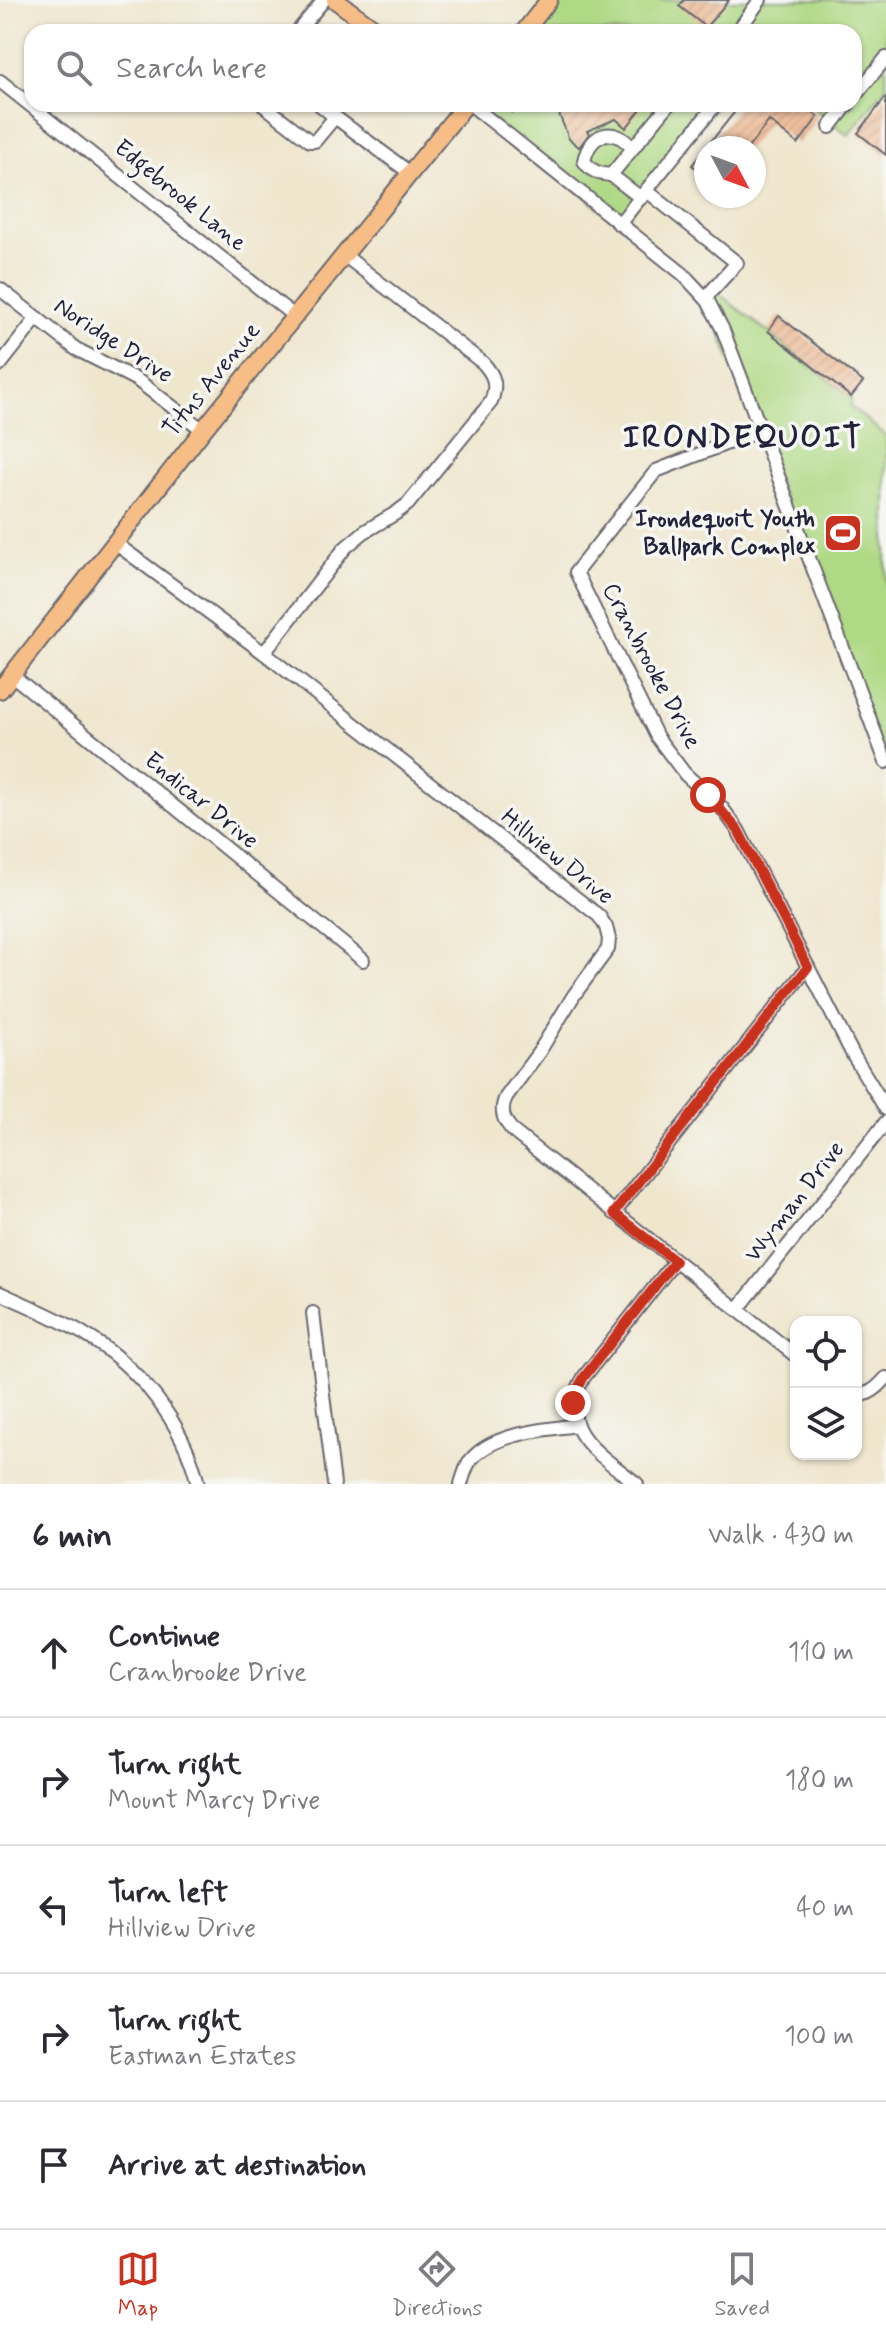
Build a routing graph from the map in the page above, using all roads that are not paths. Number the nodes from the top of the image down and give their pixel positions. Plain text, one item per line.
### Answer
1 (324, 0) edge
2 (335, 0) edge
3 (549, 0) edge
4 (760, 0) edge
5 (304, 24) edge
6 (368, 24) edge
7 (530, 24) edge
8 (745, 24) edge
9 (886, 58) edge
10 (0, 81) edge
11 (862, 87) edge
12 (24, 100) edge
13 (39, 112) edge
14 (272, 112) edge
15 (329, 112) edge
16 (461, 112) edge
17 (478, 112) edge
18 (662, 112) edge
19 (710, 112) edge
20 (839, 112) edge
21 (335, 117) junction
22 (830, 127) dead end
23 (632, 148) junction
24 (410, 173) junction
25 (611, 175) junction
26 (644, 194) junction
27 (619, 224) junction
28 (344, 255) junction
29 (0, 289) edge
30 (706, 297) junction
31 (294, 316) junction
32 (37, 318) junction
33 (0, 365) edge
34 (203, 430) junction
35 (761, 430) junction
36 (115, 543) junction
37 (264, 653) junction
38 (12, 675) junction
39 (0, 690) edge
40 (886, 762) edge
41 (363, 960) dead end
42 (808, 967) junction
43 (886, 1109) edge
44 (886, 1122) edge
45 (614, 1213) junction
46 (675, 1261) junction
47 (0, 1293) edge
48 (738, 1309) junction
49 (313, 1313) dead end
50 (790, 1351) edge
51 (886, 1378) edge
52 (862, 1395) edge
53 (576, 1425) junction
54 (198, 1484) edge
55 (334, 1484) edge
56 (461, 1484) edge
57 (637, 1484) edge

1 - 5 street
2 - 6 main road
3 - 7 main road
4 - 8 street
9 - 11 street
10 - 12 street, Edgebrook Lane
13 - 31 street, Edgebrook Lane
14 - 21 street
15 - 21 street
16 - 24 main road, Titus Avenue
17 - 27 street
18 - 23 street
19 - 26 street
20 - 22 street
21 - 24 street
23 - 25 street
23 - 25 street
24 - 28 main road, Titus Avenue
25 - 26 street
26 - 27 street
26 - 30 street
27 - 30 street
28 - 31 main road, Titus Avenue
28 - 37 street
29 - 32 street, Noridge Drive
30 - 35 street
31 - 34 main road, Titus Avenue
32 - 33 street
32 - 34 street, Noridge Drive
34 - 36 main road, Titus Avenue
35 - 40 street
35 - 42 street, Cranbrooke Drive
36 - 37 street, Hillview Drive
36 - 38 main road, Titus Avenue
37 - 45 street, Hillview Drive
38 - 39 main road, Titus Avenue
38 - 41 street, Endicar Drive
42 - 43 street, Cranbrooke Drive
42 - 45 street
44 - 48 street, Wyman Drive
45 - 46 street, Hillview Drive
46 - 48 street, Hillview Drive
46 - 53 street
47 - 54 street
48 - 50 street, Hillview Drive
49 - 55 street
51 - 52 street
53 - 56 street
53 - 57 street

